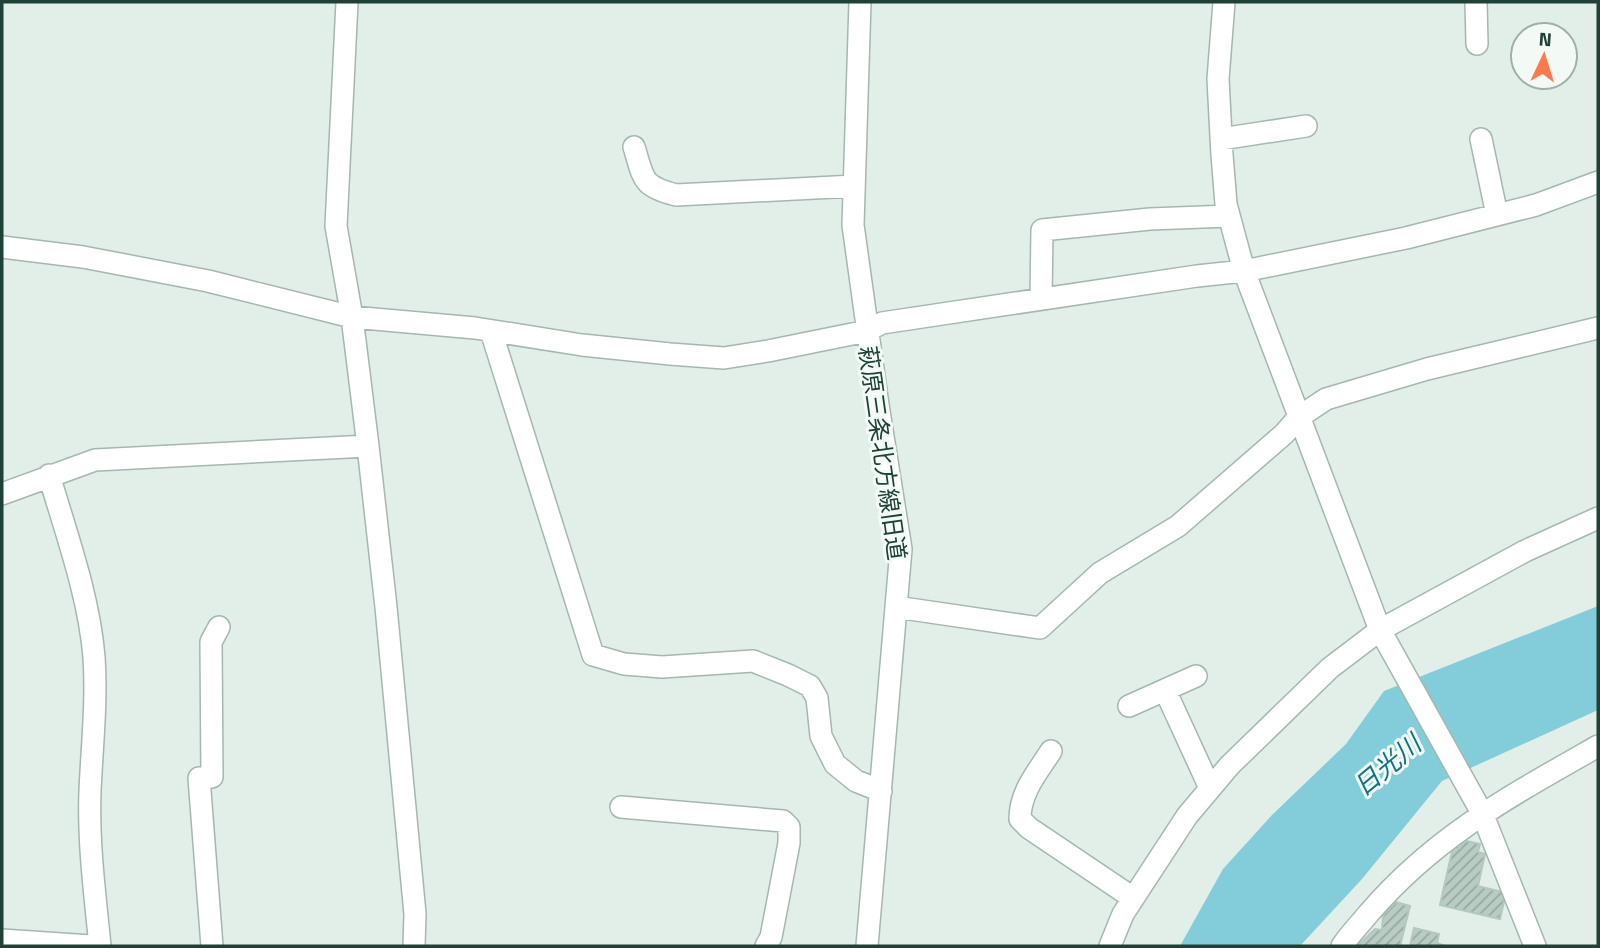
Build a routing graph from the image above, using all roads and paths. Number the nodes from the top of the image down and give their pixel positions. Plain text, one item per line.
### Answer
1 (347, 2) edge
2 (860, 2) edge
3 (1224, 2) edge
4 (1476, 2) edge
5 (1477, 44) dead end
6 (1306, 126) dead end
7 (1221, 139) junction
8 (1481, 139) dead end
9 (634, 147) dead end
10 (1598, 183) edge
11 (853, 186) junction
12 (1497, 215) junction
13 (1229, 216) junction
14 (2, 247) edge
15 (1244, 271) junction
16 (1041, 299) junction
17 (352, 317) junction
18 (1598, 328) edge
19 (491, 331) junction
20 (867, 331) junction
21 (1299, 417) junction
22 (368, 446) junction
23 (49, 475) junction
24 (2, 494) edge
25 (1598, 518) edge
26 (896, 607) junction
27 (219, 627) dead end
28 (1380, 630) junction
29 (1196, 676) dead end
30 (1165, 690) junction
31 (1129, 706) dead end
32 (1595, 750) edge
33 (1051, 751) dead end
34 (1210, 788) junction
35 (881, 791) junction
36 (621, 807) dead end
37 (1479, 808) junction
38 (1133, 898) junction
39 (2, 940) edge
40 (92, 946) edge
41 (100, 946) edge
42 (212, 946) edge
43 (414, 946) edge
44 (766, 946) edge
45 (867, 946) edge
46 (1110, 946) edge
47 (1342, 946) edge
48 (1535, 946) edge

1 - 17 street
2 - 11 street, 萩原三条北方線旧道
3 - 7 street
4 - 5 street
6 - 7 street
7 - 13 street
8 - 12 street
9 - 11 street
10 - 12 street
11 - 20 street, 萩原三条北方線旧道
12 - 15 street
13 - 15 street
13 - 16 street
14 - 17 street
15 - 16 street
15 - 21 street
16 - 20 street
17 - 19 street
17 - 22 street
18 - 21 street
19 - 20 street
19 - 35 street
20 - 26 street, 萩原三条北方線旧道
21 - 26 street
21 - 28 street
22 - 23 street
22 - 43 street
23 - 24 street
23 - 41 street
25 - 28 street
26 - 35 street, 萩原三条北方線旧道
27 - 42 street
28 - 34 street
28 - 37 street
29 - 30 street
30 - 31 street
30 - 34 street
32 - 37 street
33 - 38 street
34 - 38 street
35 - 45 street, 萩原三条北方線旧道
36 - 44 street
37 - 47 street
37 - 48 street
38 - 46 street
39 - 40 street

